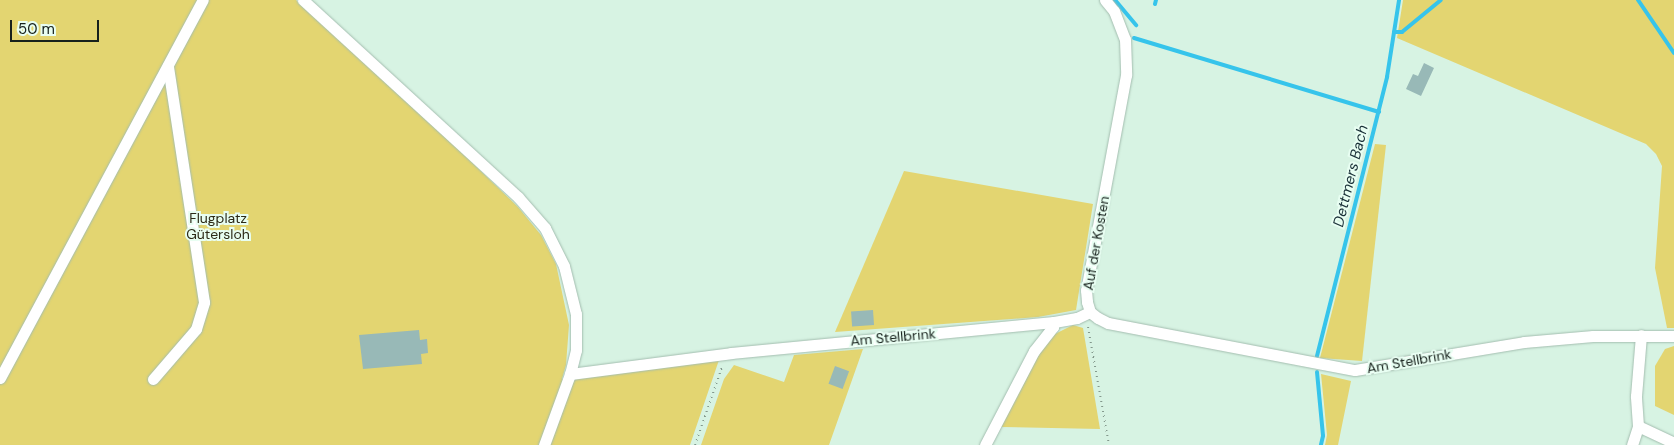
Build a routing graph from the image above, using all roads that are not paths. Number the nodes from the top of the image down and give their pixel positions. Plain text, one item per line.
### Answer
1 (203, 0) edge
2 (303, 0) edge
3 (1106, 0) edge
4 (168, 66) junction
5 (1090, 312) junction
6 (1054, 322) junction
7 (1642, 335) junction
8 (1674, 336) edge
9 (570, 374) junction
10 (0, 378) edge
11 (152, 379) dead end
12 (1638, 426) junction
13 (1674, 442) edge
14 (544, 445) edge
15 (985, 445) edge
16 (1632, 445) edge

1 - 4 street
2 - 9 street
3 - 5 street, Auf der Kosten
4 - 10 street
4 - 11 street
5 - 6 street
5 - 7 street, Am Stellbrink
6 - 9 street, Am Stellbrink
6 - 15 street
7 - 8 street, Am Stellbrink
7 - 12 street
9 - 14 street
12 - 13 street
12 - 16 street

